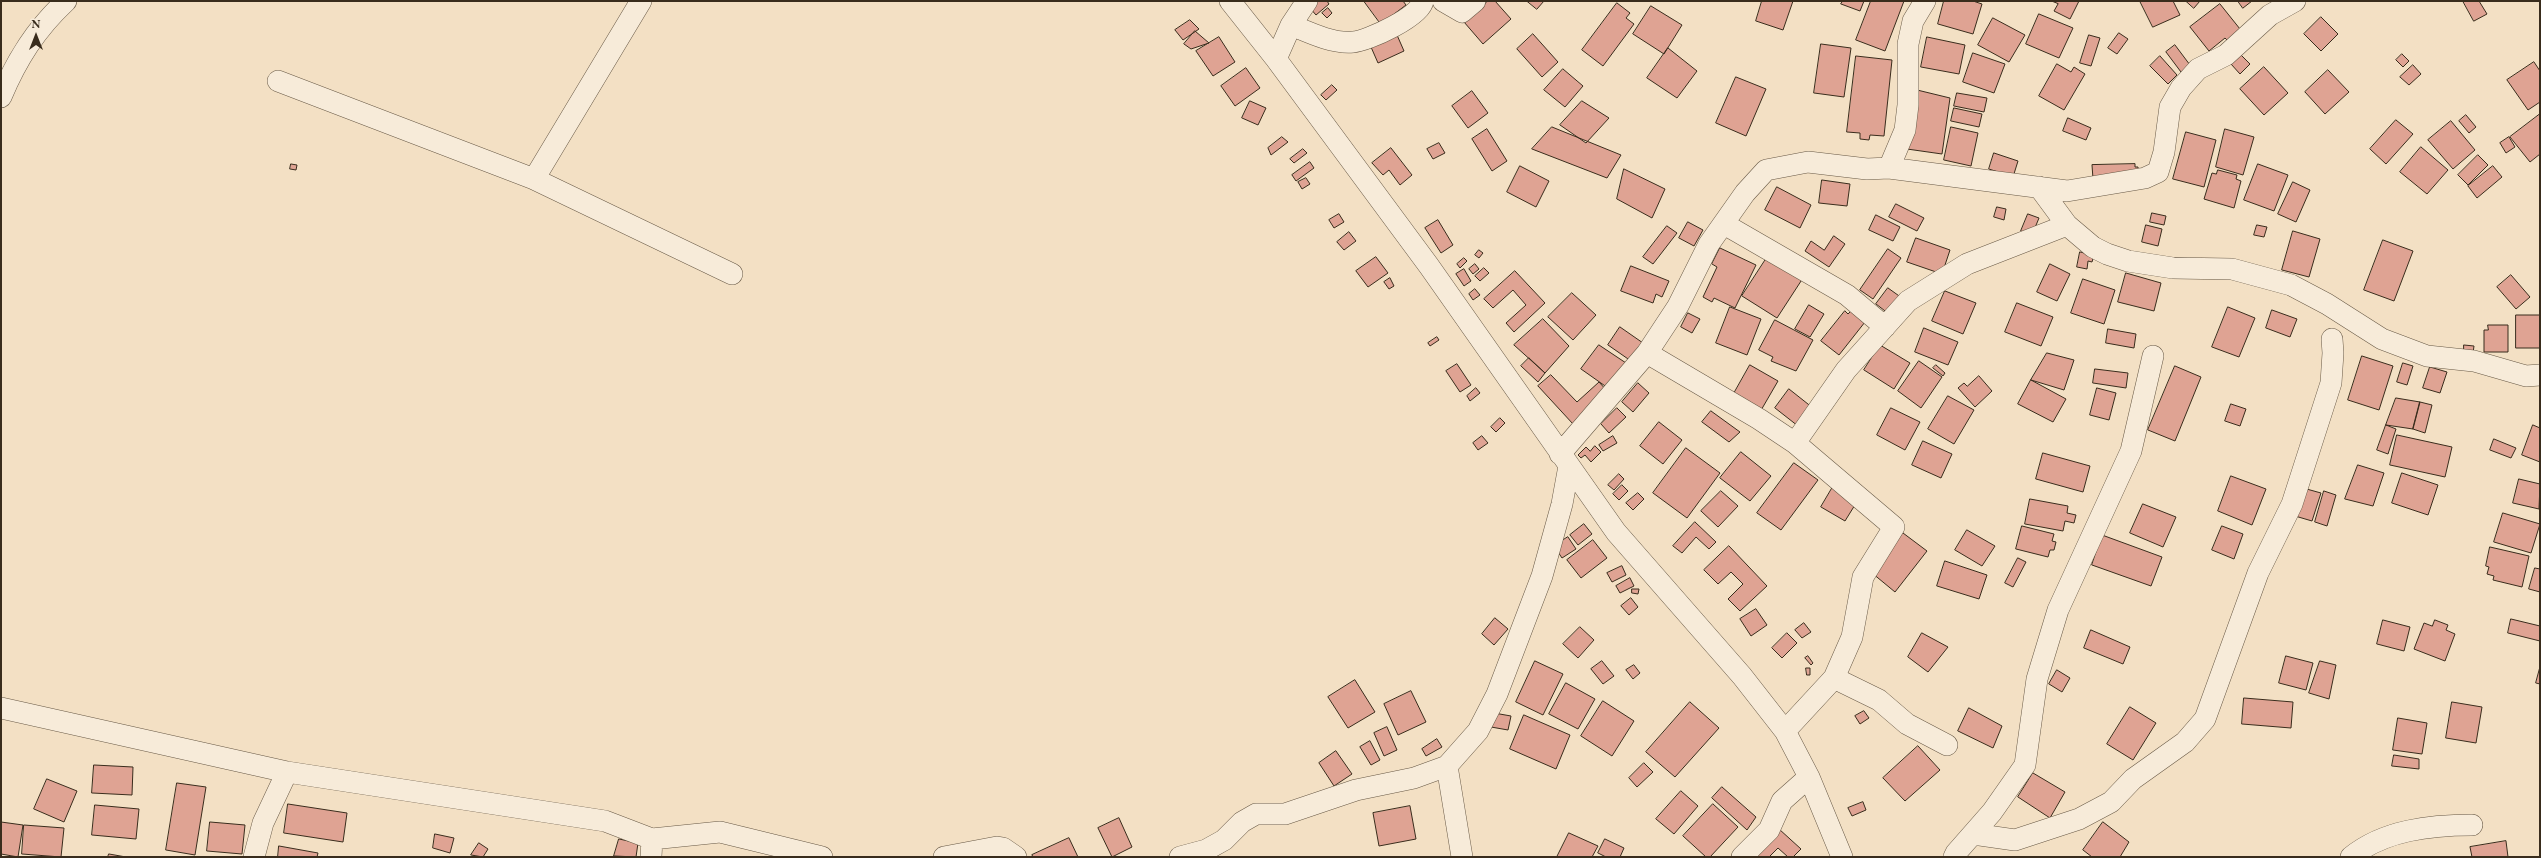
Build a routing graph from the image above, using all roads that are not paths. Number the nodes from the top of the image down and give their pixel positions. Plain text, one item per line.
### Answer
1 (66, 1) edge
2 (641, 1) edge
3 (1230, 1) edge
4 (1307, 1) edge
5 (1423, 1) edge
6 (1443, 1) edge
7 (1475, 1) edge
8 (1925, 1) edge
9 (2295, 1) edge
10 (1291, 25) junction
11 (1276, 59) junction
12 (278, 81) dead end
13 (1, 97) edge
14 (1889, 168) junction
15 (534, 179) junction
16 (2039, 187) junction
17 (1724, 224) junction
18 (2067, 224) junction
19 (732, 274) dead end
20 (1885, 326) junction
21 (2332, 339) dead end
22 (1647, 353) junction
23 (2153, 356) dead end
24 (2540, 375) edge
25 (1794, 443) junction
26 (1565, 460) junction
27 (1834, 678) junction
28 (1, 708) edge
29 (1785, 731) junction
30 (1946, 745) dead end
31 (1447, 766) junction
32 (287, 772) junction
33 (1809, 777) junction
34 (2472, 825) dead end
35 (1972, 834) junction
36 (652, 848) edge
37 (254, 857) edge
38 (822, 857) edge
39 (944, 857) edge
40 (1016, 857) edge
41 (1180, 857) edge
42 (1462, 857) edge
43 (1742, 857) edge
44 (1842, 857) edge
45 (1954, 857) edge
46 (2351, 857) edge

1 - 13 street
2 - 15 street
3 - 11 street
4 - 10 street
5 - 10 street
6 - 7 street
8 - 14 street
9 - 16 street
10 - 11 street
11 - 26 street
12 - 15 street
14 - 16 street
14 - 17 street
15 - 19 street
16 - 18 street
17 - 20 street
17 - 22 street
18 - 20 street
18 - 24 street
20 - 25 street
21 - 35 street
22 - 25 street
22 - 26 street
23 - 35 street
25 - 27 street
26 - 29 street
26 - 31 street
27 - 29 street
27 - 30 street
28 - 32 street
29 - 33 street
31 - 41 street
31 - 42 street
32 - 36 street
32 - 37 street
33 - 43 street
33 - 44 street
34 - 46 street
35 - 45 street
36 - 38 street
39 - 40 street

